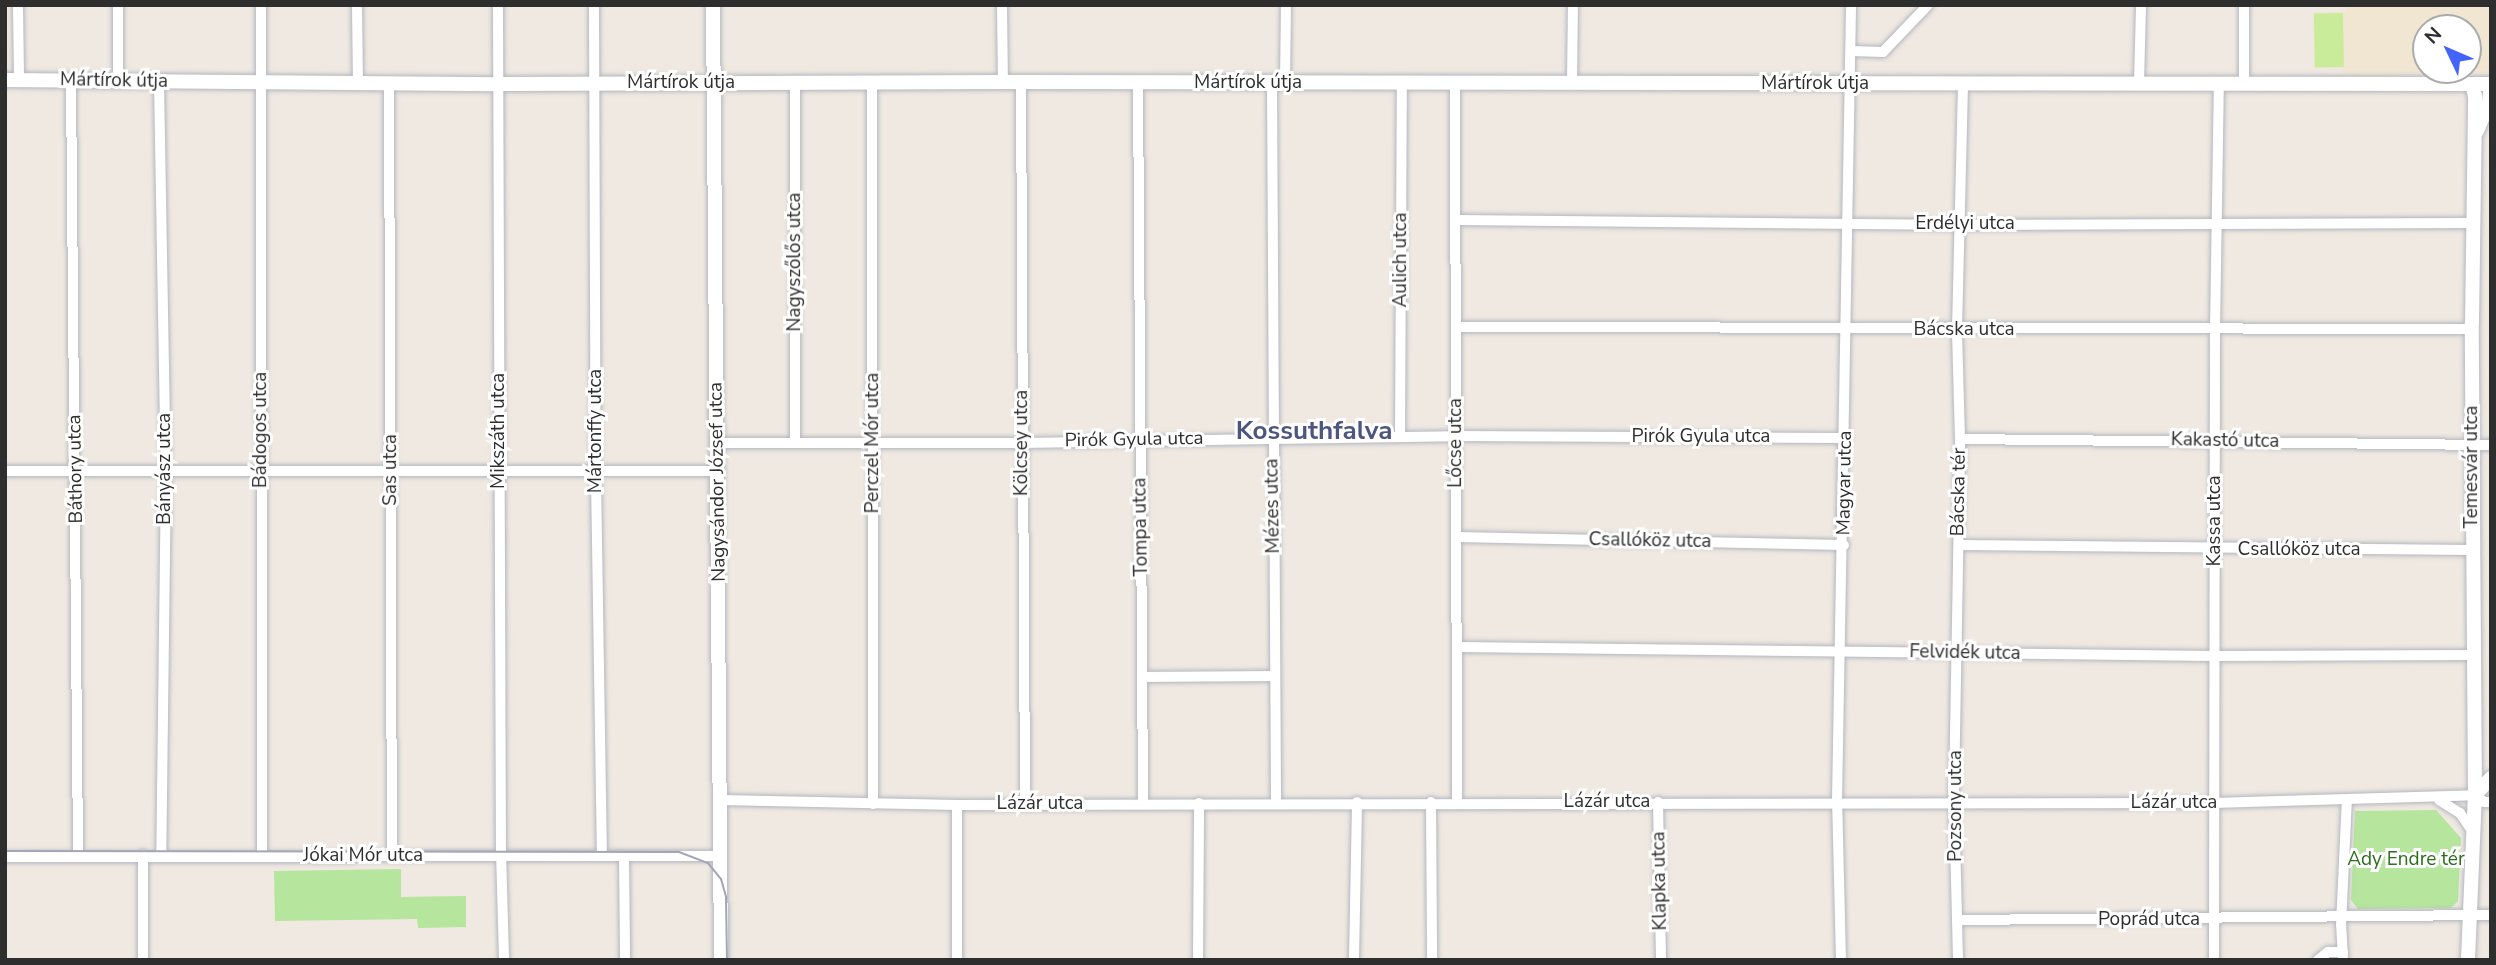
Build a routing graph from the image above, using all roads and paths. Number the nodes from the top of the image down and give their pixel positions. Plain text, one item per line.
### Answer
1 (18, 5) edge
2 (117, 5) edge
3 (261, 5) edge
4 (357, 5) edge
5 (498, 5) edge
6 (594, 5) edge
7 (713, 5) edge
8 (1002, 5) edge
9 (1286, 5) edge
10 (1573, 5) edge
11 (1852, 5) edge
12 (1928, 5) edge
13 (2141, 5) edge
14 (2244, 5) edge
15 (1851, 51) junction
16 (12, 80) edge
17 (71, 81) junction
18 (118, 81) junction
19 (159, 82) junction
20 (795, 82) junction
21 (872, 82) junction
22 (1003, 82) junction
23 (1021, 82) junction
24 (1572, 82) junction
25 (593, 83) junction
26 (714, 83) junction
27 (1138, 83) junction
28 (1278, 83) junction
29 (1402, 83) junction
30 (1455, 83) junction
31 (1963, 83) junction
32 (2140, 83) junction
33 (2219, 83) junction
34 (2244, 83) junction
35 (262, 84) junction
36 (358, 84) junction
37 (389, 84) junction
38 (499, 84) junction
39 (1850, 84) junction
40 (2412, 84) edge
41 (2472, 84) edge
42 (2491, 84) edge
43 (2489, 107) edge
44 (2474, 139) junction
45 (1457, 220) junction
46 (1846, 222) junction
47 (2216, 222) junction
48 (2472, 223) junction
49 (1961, 225) junction
50 (1457, 327) junction
51 (2472, 329) junction
52 (1846, 330) junction
53 (1957, 330) junction
54 (2215, 330) junction
55 (1454, 436) junction
56 (1400, 437) junction
57 (1272, 438) junction
58 (1846, 438) junction
59 (1960, 439) junction
60 (1140, 440) junction
61 (795, 441) junction
62 (2215, 441) junction
63 (718, 443) junction
64 (873, 443) junction
65 (1022, 443) junction
66 (2473, 445) junction
67 (2491, 445) edge
68 (166, 470) junction
69 (391, 470) junction
70 (5, 471) edge
71 (260, 471) junction
72 (498, 471) junction
73 (596, 471) junction
74 (718, 471) junction
75 (76, 472) junction
76 (1457, 537) junction
77 (1843, 545) junction
78 (1959, 545) junction
79 (2214, 550) junction
80 (2472, 550) junction
81 (1457, 647) junction
82 (1840, 651) junction
83 (1956, 653) junction
84 (2473, 655) junction
85 (2214, 656) junction
86 (1275, 676) junction
87 (1142, 677) junction
88 (2475, 767) junction
89 (2491, 775) edge
90 (2475, 795) junction
91 (2433, 797) junction
92 (721, 800) junction
93 (2347, 800) junction
94 (1837, 801) junction
95 (1357, 802) junction
96 (1431, 802) junction
97 (1457, 802) junction
98 (1658, 802) junction
99 (1955, 802) junction
100 (2491, 802) edge
101 (1199, 803) junction
102 (1276, 803) junction
103 (2213, 803) junction
104 (873, 804) junction
105 (1024, 804) junction
106 (1143, 804) junction
107 (957, 805) junction
108 (2474, 835) junction
109 (143, 855) junction
110 (78, 856) junction
111 (161, 856) junction
112 (262, 856) junction
113 (392, 856) junction
114 (501, 856) junction
115 (603, 856) junction
116 (624, 856) junction
117 (721, 856) junction
118 (5, 857) edge
119 (2471, 915) junction
120 (2491, 915) edge
121 (2342, 916) junction
122 (2214, 919) junction
123 (1957, 920) junction
124 (2343, 956) edge
125 (143, 960) edge
126 (504, 960) edge
127 (625, 960) edge
128 (721, 960) edge
129 (957, 960) edge
130 (1198, 960) edge
131 (1354, 960) edge
132 (1432, 960) edge
133 (1661, 960) edge
134 (1841, 960) edge
135 (1958, 960) edge
136 (2214, 960) edge
137 (2318, 960) edge
138 (2468, 960) edge

1 - 16 street
2 - 18 street
3 - 35 street, Bádogos utca
4 - 36 street
5 - 38 street, Mikszáth utca
6 - 25 street, Mártonffy utca
7 - 26 street, Nagysándor József utca
8 - 22 street
9 - 28 street, Mézes utca
10 - 24 street
11 - 15 street, Magyar utca
12 - 15 street
13 - 32 street
14 - 34 street
15 - 39 street, Magyar utca
16 - 17 street, Mártírok útja
17 - 18 street, Mártírok útja
17 - 75 street, Báthory utca
18 - 19 street, Mártírok útja
19 - 35 street, Mártírok útja
19 - 68 street, Bányász utca
20 - 21 street, Mártírok útja
20 - 26 street, Mártírok útja
20 - 61 street, Nagyszőlős utca
21 - 22 street, Mártírok útja
21 - 64 street, Perczel Mór utca
22 - 23 street, Mártírok útja
23 - 27 street, Mártírok útja
23 - 65 street, Kölcsey utca
24 - 30 street, Mártírok útja
24 - 39 street, Mártírok útja
25 - 26 street, Mártírok útja
25 - 38 street, Mártírok útja
25 - 73 street, Mártonffy utca
26 - 63 street, Nagysándor József utca
27 - 28 street, Mártírok útja
27 - 60 street, Tompa utca
28 - 29 street, Mártírok útja
28 - 57 street, Mézes utca
29 - 30 street, Mártírok útja
29 - 56 street, Aulich utca
30 - 45 street, Lőcse utca
31 - 32 street, Mártírok útja
31 - 39 street, Mártírok útja
31 - 49 street
32 - 33 street, Mártírok útja
33 - 34 street, Mártírok útja
33 - 47 street, Kassa utca
34 - 40 street, Mártírok útja
35 - 36 street, Mártírok útja
35 - 71 street, Bádogos utca
36 - 37 street, Mártírok útja
37 - 38 street, Mártírok útja
37 - 69 street, Sas utca
38 - 72 street, Mikszáth utca
39 - 46 street, Magyar utca
41 - 44 street, Temesvár utca
42 - 43 street, Temesvár utca
43 - 44 street, Temesvár utca
44 - 48 street, Temesvár utca
45 - 46 street, Erdélyi utca
45 - 50 street, Lőcse utca
46 - 49 street, Erdélyi utca
46 - 52 street, Magyar utca
47 - 48 street, Erdélyi utca
47 - 49 street, Erdélyi utca
47 - 54 street, Kassa utca
48 - 51 street, Temesvár utca
49 - 53 street
50 - 52 street, Bácska utca
50 - 55 street, Lőcse utca
51 - 54 street, Bácska utca
51 - 66 street, Temesvár utca
52 - 53 street, Bácska utca
52 - 58 street, Magyar utca
53 - 54 street, Bácska utca
53 - 59 street, Bácska tér
54 - 62 street, Kassa utca
55 - 56 street, Pirók Gyula utca
55 - 58 street, Pirók Gyula utca
55 - 76 street, Lőcse utca
56 - 57 street, Pirók Gyula utca
57 - 60 street, Pirók Gyula utca
57 - 86 street, Mézes utca
58 - 77 street, Magyar utca
59 - 62 street, Kakastó utca
59 - 78 street, Bácska tér
60 - 65 street, Pirók Gyula utca
60 - 87 street, Tompa utca
61 - 63 street, Pirók Gyula utca
61 - 64 street, Pirók Gyula utca
62 - 66 street, Kakastó utca
62 - 79 street, Kassa utca
63 - 74 street, Nagysándor József utca
64 - 65 street, Pirók Gyula utca
64 - 104 street, Perczel Mór utca
65 - 105 street, Kölcsey utca
66 - 67 street, Kakastó utca
66 - 80 street, Temesvár utca
68 - 71 street
68 - 75 street
68 - 111 street, Bányász utca
69 - 71 street
69 - 72 street
69 - 113 street, Sas utca
70 - 75 street
71 - 112 street, Bádogos utca
72 - 73 street
72 - 114 street, Mikszáth utca
73 - 74 street
73 - 115 street, Mártonffy utca
74 - 92 street, Nagysándor József utca
75 - 110 street, Báthory utca
76 - 77 street, Csallóköz utca
76 - 81 street, Lőcse utca
77 - 82 street, Magyar utca
78 - 79 street, Csallóköz utca
78 - 83 street, Bácska tér
79 - 80 street, Csallóköz utca
79 - 85 street, Kassa utca
80 - 84 street, Temesvár utca
81 - 82 street, Felvidék utca
81 - 97 street, Lőcse utca
82 - 83 street, Felvidék utca
82 - 94 street, Magyar utca
83 - 85 street, Felvidék utca
83 - 99 street, Pozsony utca
84 - 85 street, Felvidék utca
84 - 88 street, Temesvár utca
85 - 103 street, Kassa utca
86 - 87 street
86 - 102 street, Mézes utca
87 - 106 street, Tompa utca
88 - 89 street
88 - 90 street, Temesvár utca
89 - 90 street
90 - 91 street, Lázár utca
90 - 100 street, Lázár utca
90 - 108 street
91 - 93 street, Lázár utca
91 - 108 street
92 - 104 street, Lázár utca
92 - 117 street, Nagysándor József utca
93 - 103 street, Lázár utca
93 - 121 street
94 - 98 street, Lázár utca
94 - 99 street, Lázár utca
94 - 134 street, Magyar utca
95 - 96 street, Lázár utca
95 - 102 street, Lázár utca
95 - 131 street
96 - 97 street, Lázár utca
96 - 132 street
97 - 98 street, Lázár utca
98 - 133 street, Klapka utca
99 - 103 street, Lázár utca
99 - 123 street, Pozsony utca
101 - 102 street, Lázár utca
101 - 106 street, Lázár utca
101 - 130 street
103 - 122 street, Kassa utca
104 - 107 street, Lázár utca
105 - 106 street, Lázár utca
105 - 107 street, Lázár utca
107 - 129 street
108 - 119 street
109 - 110 street, Jókai Mór utca
109 - 111 street, Jókai Mór utca
109 - 125 street
110 - 118 street, Jókai Mór utca
111 - 112 street, Jókai Mór utca
112 - 113 street, Jókai Mór utca
113 - 114 street, Jókai Mór utca
114 - 115 street, Jókai Mór utca
114 - 126 street, Mikszáth utca
115 - 116 street, Jókai Mór utca
116 - 117 street, Jókai Mór utca
116 - 127 street
117 - 128 street, Nagysándor József utca
119 - 120 street
119 - 121 street
119 - 138 street
121 - 122 street, Poprád utca
121 - 124 street
122 - 123 street, Poprád utca
122 - 136 street, Kassa utca
123 - 135 street, Pozsony utca
124 - 137 street

